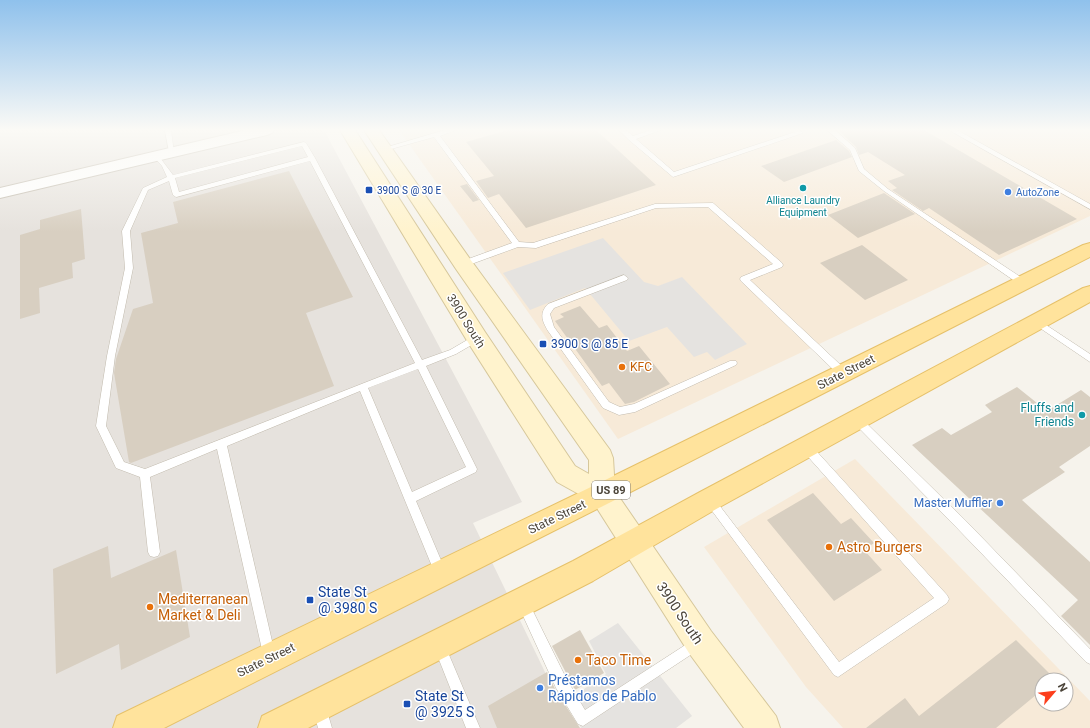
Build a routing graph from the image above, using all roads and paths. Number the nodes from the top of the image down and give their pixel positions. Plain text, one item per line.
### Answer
1 (122, 164) edge
2 (164, 164) edge
3 (224, 164) edge
4 (290, 164) edge
5 (315, 164) edge
6 (368, 164) edge
7 (394, 164) edge
8 (458, 164) edge
9 (660, 164) edge
10 (706, 164) edge
11 (859, 164) edge
12 (1012, 164) edge
13 (172, 177) junction
14 (0, 193) edge
15 (1090, 208) edge
16 (517, 244) junction
17 (1090, 249) edge
18 (463, 264) junction
19 (624, 278) dead end
20 (1022, 282) junction
21 (1090, 294) edge
22 (1037, 322) junction
23 (476, 338) junction
24 (1090, 359) edge
25 (733, 363) dead end
26 (420, 364) junction
27 (843, 373) junction
28 (363, 386) junction
29 (857, 420) junction
30 (221, 443) junction
31 (806, 447) junction
32 (145, 474) junction
33 (602, 494) junction
34 (409, 499) junction
35 (709, 500) junction
36 (634, 543) junction
37 (154, 552) dead end
38 (441, 573) junction
39 (522, 602) junction
40 (700, 642) junction
41 (438, 644) junction
42 (270, 657) junction
43 (1090, 658) edge
44 (322, 717) edge
45 (129, 728) edge
46 (274, 728) edge
47 (473, 728) edge
48 (764, 728) edge

1 - 14 street
2 - 13 lane
3 - 13 lane
4 - 13 lane
5 - 26 lane
6 - 23 main road, 3900 South
7 - 18 main road, 3900 South
8 - 16 lane
9 - 10 lane
11 - 20 lane
12 - 15 lane
13 - 32 lane
16 - 18 lane
16 - 27 lane
17 - 20 main road, State Street / US 89
18 - 33 main road, 3900 South
19 - 25 lane
20 - 27 main road, State Street / US 89
21 - 22 main road
22 - 24 lane
22 - 29 main road
23 - 26 lane
23 - 33 main road, 3900 South
26 - 28 lane
26 - 34 lane
27 - 33 main road, State Street / US 89
28 - 30 lane
28 - 34 lane
29 - 31 main road
29 - 43 lane
30 - 32 lane
30 - 42 lane
31 - 35 main road
31 - 35 lane
32 - 37 lane
33 - 36 main road, 3900 South
33 - 38 main road, State Street / US 89
34 - 38 lane
35 - 36 main road
36 - 39 main road
36 - 40 main road, 3900 South
38 - 42 main road, State Street / US 89
39 - 40 lane
39 - 41 main road
40 - 48 main road, 3900 South
41 - 44 main road
41 - 47 lane
42 - 45 main road, State Street / US 89
44 - 46 main road

